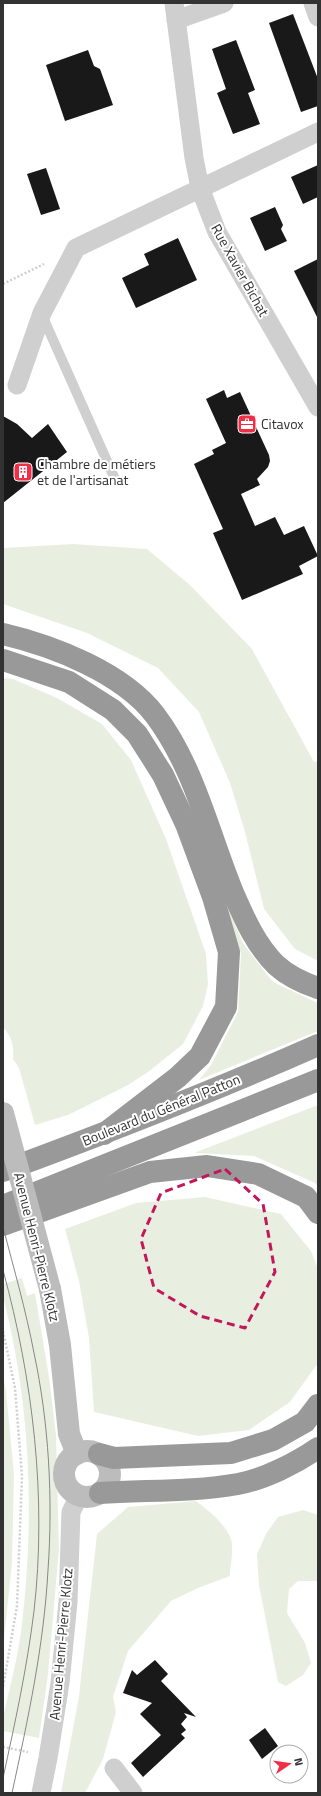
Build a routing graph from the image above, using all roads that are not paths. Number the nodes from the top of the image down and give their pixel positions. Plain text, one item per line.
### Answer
1 (224, 3) edge
2 (313, 3) edge
3 (175, 11) edge
4 (318, 17) edge
5 (318, 132) edge
6 (200, 188) junction
7 (42, 313) junction
8 (17, 386) dead end
9 (316, 401) edge
10 (115, 479) dead end
11 (3, 634) edge
12 (3, 660) edge
13 (318, 988) edge
14 (318, 1045) edge
15 (318, 1080) edge
16 (3, 1113) edge
17 (104, 1134) junction
18 (3, 1171) edge
19 (3, 1206) edge
20 (318, 1213) edge
21 (3, 1225) edge
22 (318, 1405) edge
23 (318, 1448) edge
24 (77, 1454) junction
25 (98, 1454) junction
26 (100, 1493) junction
27 (79, 1496) junction
28 (114, 1768) dead end
29 (41, 1793) edge
30 (133, 1793) edge

1 - 3 street
2 - 4 street
3 - 6 street, Rue Xavier Bichat
5 - 6 street
6 - 7 street
6 - 9 street, Rue Xavier Bichat
7 - 8 street
7 - 10 lane
11 - 13 highway
12 - 17 highway
14 - 17 highway, Boulevard du Général Patton
15 - 19 highway
16 - 24 street, Avenue Henri-Pierre Klotz, bridge
17 - 18 highway, Boulevard du Général Patton
20 - 21 highway
22 - 25 highway
23 - 26 highway
24 - 25 street
24 - 27 street
25 - 26 street
26 - 27 street
27 - 29 street, Avenue Henri-Pierre Klotz
28 - 30 street

